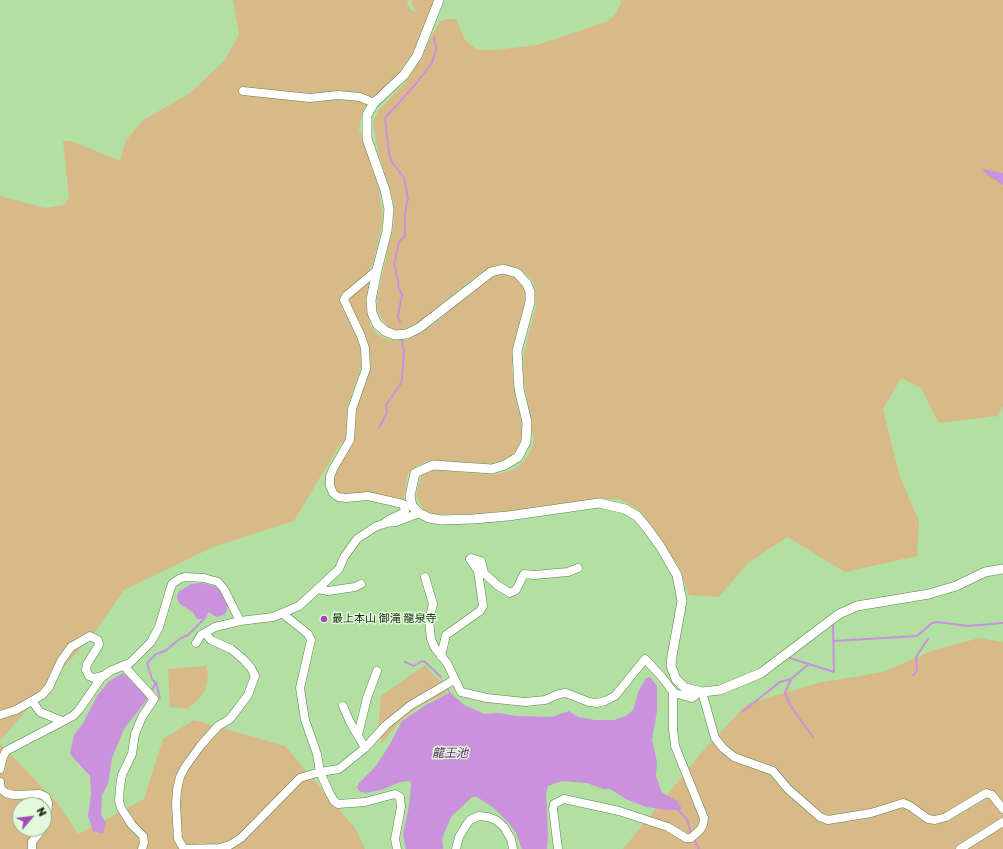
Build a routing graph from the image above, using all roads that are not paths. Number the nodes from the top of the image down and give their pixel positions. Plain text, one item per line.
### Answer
1 (439, 0) edge
2 (243, 91) dead end
3 (374, 103) junction
4 (377, 270) junction
5 (419, 513) junction
6 (384, 524) junction
7 (578, 568) dead end
8 (1003, 568) edge
9 (425, 577) dead end
10 (361, 584) dead end
11 (318, 589) junction
12 (283, 614) junction
13 (240, 621) junction
14 (205, 633) junction
15 (196, 643) dead end
16 (441, 656) junction
17 (124, 666) junction
18 (377, 671) dead end
19 (105, 675) junction
20 (448, 683) junction
21 (673, 692) junction
22 (700, 692) junction
23 (32, 702) junction
24 (343, 706) dead end
25 (0, 715) edge
26 (62, 722) junction
27 (358, 735) junction
28 (366, 748) junction
29 (0, 769) edge
30 (320, 772) junction
31 (0, 787) edge
32 (46, 797) edge
33 (1003, 809) edge
34 (1003, 822) edge
35 (36, 837) edge
36 (32, 849) edge
37 (142, 849) edge
38 (184, 849) edge
39 (397, 849) edge
40 (456, 849) edge
41 (513, 849) edge
42 (558, 849) edge
43 (960, 849) edge

1 - 3 street
2 - 3 street
3 - 4 street
4 - 5 street
4 - 6 street
5 - 6 street
5 - 22 street
6 - 11 street
7 - 16 street
8 - 22 street
9 - 16 street
10 - 11 street
11 - 12 street
12 - 13 street
12 - 30 street
13 - 14 street
13 - 17 street
14 - 15 street
14 - 38 street
16 - 20 street
17 - 19 street
17 - 37 street
18 - 27 street
19 - 23 street
19 - 26 street
20 - 21 street
20 - 28 street
21 - 22 street
21 - 42 street
22 - 33 street
23 - 25 street
23 - 26 street
24 - 27 street
26 - 29 street
27 - 28 street
28 - 30 street
30 - 38 street
30 - 39 street
31 - 32 street
34 - 43 street
35 - 36 street
40 - 41 street

